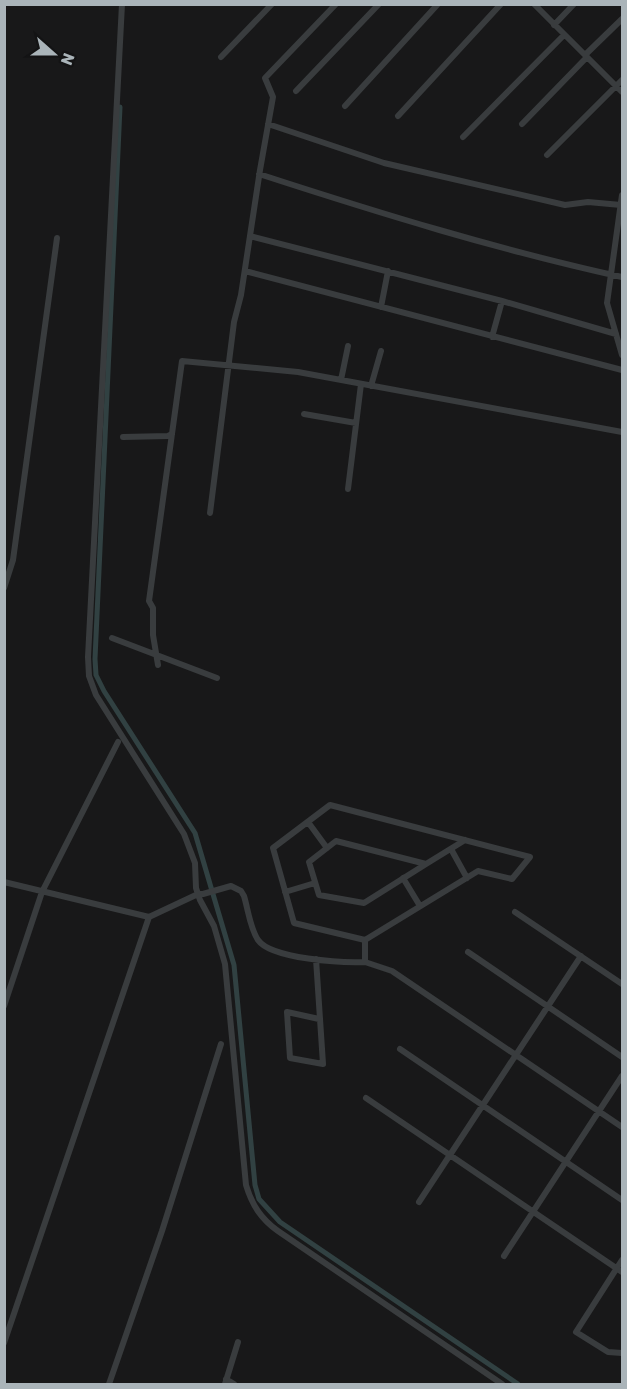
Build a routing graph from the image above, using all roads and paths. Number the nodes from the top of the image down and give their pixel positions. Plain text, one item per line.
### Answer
1 (122, 4) edge
2 (272, 4) edge
3 (336, 4) edge
4 (379, 4) edge
5 (438, 4) edge
6 (501, 4) edge
7 (534, 4) edge
8 (574, 4) edge
9 (622, 18) edge
10 (554, 25) junction
11 (564, 35) junction
12 (586, 56) junction
13 (221, 57) dead end
14 (622, 80) edge
15 (616, 86) junction
16 (296, 91) dead end
17 (622, 92) edge
18 (345, 106) dead end
19 (398, 116) dead end
20 (268, 124) junction
21 (522, 124) dead end
22 (463, 137) dead end
23 (547, 155) dead end
24 (259, 174) junction
25 (622, 195) edge
26 (621, 205) edge
27 (250, 236) junction
28 (57, 238) dead end
29 (245, 271) junction
30 (388, 271) junction
31 (610, 274) junction
32 (622, 277) edge
33 (502, 301) junction
34 (381, 307) junction
35 (616, 334) junction
36 (492, 337) junction
37 (348, 346) dead end
38 (381, 351) dead end
39 (622, 355) edge
40 (228, 366) junction
41 (622, 370) edge
42 (341, 380) junction
43 (361, 384) junction
44 (371, 386) junction
45 (304, 414) dead end
46 (356, 423) junction
47 (622, 432) edge
48 (172, 434) junction
49 (123, 437) dead end
50 (348, 489) dead end
51 (210, 513) dead end
52 (4, 588) edge
53 (112, 638) dead end
54 (157, 655) junction
55 (158, 665) dead end
56 (217, 678) dead end
57 (118, 742) dead end
58 (308, 822) junction
59 (465, 840) junction
60 (327, 848) junction
61 (451, 849) junction
62 (426, 864) junction
63 (404, 878) junction
64 (468, 878) junction
65 (4, 882) edge
66 (315, 883) junction
67 (42, 892) junction
68 (285, 892) junction
69 (201, 894) junction
70 (420, 906) junction
71 (515, 912) dead end
72 (149, 917) junction
73 (365, 940) junction
74 (468, 952) dead end
75 (580, 956) junction
76 (316, 959) junction
77 (365, 963) junction
78 (622, 984) edge
79 (4, 1006) edge
80 (547, 1006) junction
81 (319, 1019) junction
82 (221, 1044) dead end
83 (400, 1049) dead end
84 (515, 1055) junction
85 (622, 1057) edge
86 (622, 1076) edge
87 (366, 1098) dead end
88 (483, 1105) junction
89 (599, 1112) junction
90 (622, 1127) edge
91 (450, 1155) junction
92 (566, 1162) junction
93 (622, 1200) edge
94 (419, 1202) dead end
95 (533, 1212) junction
96 (504, 1256) dead end
97 (622, 1260) edge
98 (620, 1270) edge
99 (238, 1341) dead end
100 (4, 1343) edge
101 (622, 1353) edge
102 (226, 1382) edge
103 (109, 1384) edge
104 (234, 1384) edge
105 (502, 1384) edge

1 - 69 street
2 - 13 street
3 - 20 street
4 - 16 street
5 - 18 street
6 - 19 street
7 - 10 street
8 - 10 street
9 - 12 street
10 - 11 street
11 - 12 street
11 - 22 street
12 - 15 street
12 - 21 street
14 - 15 street
15 - 17 street
15 - 23 street
20 - 24 street
20 - 26 street
24 - 27 street
24 - 31 street
25 - 26 street
26 - 31 street
27 - 29 street
27 - 30 street
28 - 52 street
29 - 34 street
29 - 40 street
30 - 33 street
30 - 34 street
31 - 32 street
31 - 35 street
33 - 35 street
33 - 36 street
34 - 36 street
35 - 39 street
36 - 41 street
37 - 42 street
38 - 44 street
40 - 42 street
40 - 48 street
40 - 51 street
42 - 43 street
43 - 44 street
43 - 46 street
44 - 47 street
45 - 46 street
46 - 50 street
48 - 49 street
48 - 54 street
53 - 54 street
54 - 55 street
54 - 56 street
57 - 67 street
58 - 59 street
58 - 60 street
58 - 68 street
59 - 61 street
59 - 64 street
60 - 62 street
60 - 66 street
61 - 62 street
61 - 64 street
62 - 63 street
63 - 66 street
63 - 70 street
64 - 70 street
65 - 67 street
66 - 68 street
67 - 72 street
67 - 79 street
68 - 73 street
69 - 72 street
69 - 76 street
69 - 105 street
70 - 73 street
71 - 75 street
72 - 100 street
73 - 77 street
74 - 80 street
75 - 78 street
75 - 80 street
76 - 77 street
76 - 81 street
77 - 84 street
80 - 84 street
80 - 85 street
81 - 81 street
82 - 103 street
83 - 88 street
84 - 88 street
84 - 89 street
86 - 89 street
87 - 91 street
88 - 91 street
88 - 92 street
89 - 90 street
89 - 92 street
91 - 94 street
91 - 95 street
92 - 93 street
92 - 95 street
95 - 96 street
95 - 98 street
97 - 98 street
98 - 101 street
99 - 102 street
102 - 104 street

